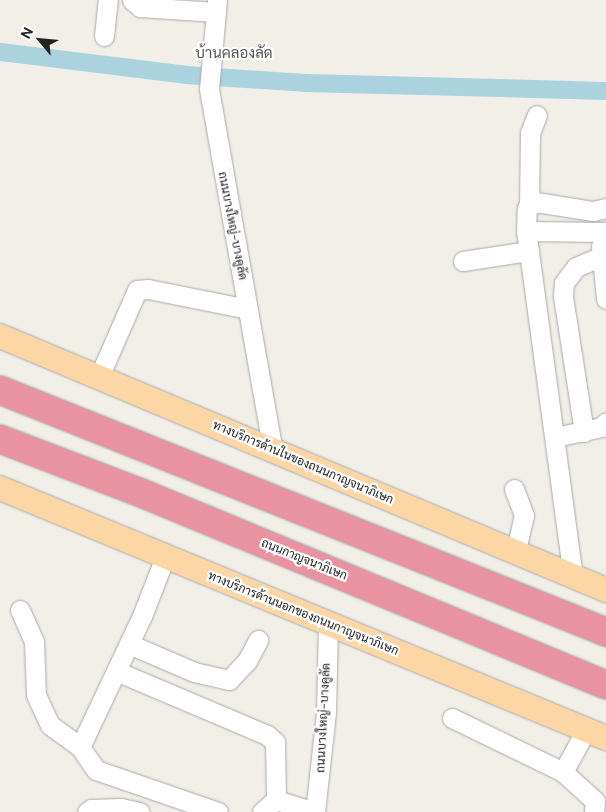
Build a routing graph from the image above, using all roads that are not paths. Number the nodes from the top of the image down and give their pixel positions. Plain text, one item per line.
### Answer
1 (108, 0) edge
2 (132, 0) edge
3 (217, 6) edge
4 (104, 36) dead end
5 (537, 115) dead end
6 (529, 204) junction
7 (606, 208) edge
8 (526, 231) junction
9 (603, 232) edge
10 (529, 251) junction
11 (602, 256) junction
12 (463, 261) dead end
13 (606, 299) edge
14 (248, 310) junction
15 (0, 336) edge
16 (99, 377) junction
17 (0, 390) edge
18 (606, 422) edge
19 (584, 432) junction
20 (556, 437) junction
21 (0, 439) edge
22 (273, 451) junction
23 (0, 488) edge
24 (514, 489) dead end
25 (515, 554) junction
26 (165, 557) junction
27 (573, 577) junction
28 (606, 590) edge
29 (20, 610) dead end
30 (328, 624) junction
31 (606, 632) edge
32 (258, 640) dead end
33 (129, 644) junction
34 (116, 671) junction
35 (594, 680) edge
36 (606, 691) edge
37 (452, 718) dead end
38 (596, 734) edge
39 (80, 747) junction
40 (563, 772) junction
41 (131, 782) junction
42 (269, 806) edge
43 (134, 811) edge
44 (88, 812) edge
45 (218, 812) edge
46 (315, 812) edge
47 (594, 812) edge

1 - 4 street
2 - 3 street
3 - 14 street, ถนนบางใหญ่-บางคูลัด
5 - 6 street
6 - 7 street
6 - 8 street
8 - 9 street
8 - 10 street
9 - 11 street
10 - 12 street
10 - 20 street
11 - 13 street
11 - 19 street
14 - 16 street
14 - 22 street, ถนนบางใหญ่-บางคูลัด
15 - 16 main road, ทางบริการด้านในของถนนกาญจนาภิเษก
16 - 22 main road, ทางบริการด้านในของถนนกาญจนาภิเษก
17 - 31 highway
18 - 19 street
19 - 20 street
20 - 27 street
21 - 35 highway, ถนนกาญจนาภิเษก
22 - 25 main road, ทางบริการด้านในของถนนกาญจนาภิเษก
23 - 26 main road, ทางบริการด้านนอกของถนนกาญจนาภิเษก
24 - 25 street
25 - 27 main road, ทางบริการด้านในของถนนกาญจนาภิเษก
26 - 30 main road, ทางบริการด้านนอกของถนนกาญจนาภิเษก
26 - 33 street
27 - 28 main road, ทางบริการด้านในของถนนกาญจนาภิเษก
29 - 39 street
30 - 38 main road, ทางบริการด้านนอกของถนนกาญจนาภิเษก
30 - 46 street, ถนนบางใหญ่-บางคูลัด
32 - 33 street
33 - 34 street
34 - 39 street
34 - 42 street
35 - 36 highway, ถนนกาญจนาภิเษก
37 - 40 street
38 - 40 street
39 - 41 street
40 - 47 street
41 - 43 street
41 - 45 street
42 - 46 street
43 - 44 street

